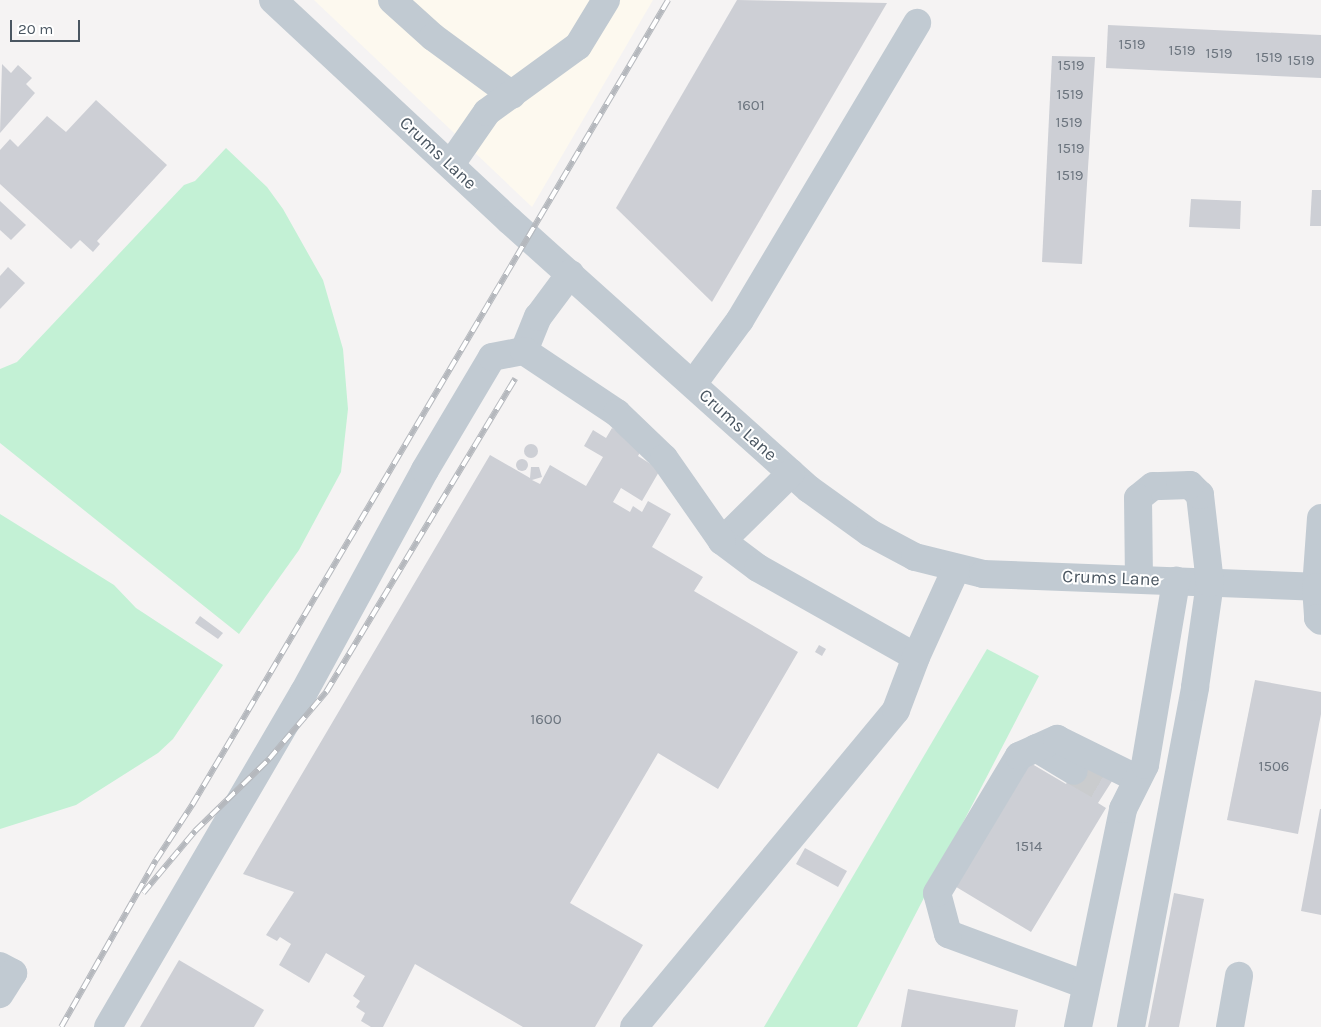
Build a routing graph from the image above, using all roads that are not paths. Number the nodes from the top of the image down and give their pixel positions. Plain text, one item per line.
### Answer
1 (274, 0) edge
2 (392, 0) edge
3 (606, 0) edge
4 (917, 22) dead end
5 (512, 94) junction
6 (451, 164) junction
7 (570, 274) junction
8 (524, 351) junction
9 (693, 384) junction
10 (792, 473) junction
11 (1321, 518) edge
12 (722, 542) junction
13 (956, 569) junction
14 (1139, 579) junction
15 (1176, 581) junction
16 (1210, 583) junction
17 (1318, 587) edge
18 (1321, 621) edge
19 (916, 657) junction
20 (1036, 748) junction
21 (1074, 771) tunnel mouth
22 (1124, 790) junction
23 (1239, 976) dead end
24 (1086, 984) junction
25 (108, 1027) edge
26 (634, 1027) edge
27 (1078, 1027) edge
28 (1131, 1027) edge
29 (1230, 1027) edge

1 - 6 street, Crums Lane
2 - 5 street
3 - 5 street
4 - 9 street
5 - 6 street
6 - 7 street, Crums Lane
7 - 8 street
7 - 9 street, Crums Lane
8 - 12 street
8 - 25 street
9 - 10 street, Crums Lane
10 - 12 street
10 - 13 street, Crums Lane
11 - 17 street
12 - 19 street
13 - 14 street, Crums Lane
13 - 19 street
14 - 15 street, Crums Lane
14 - 16 street
15 - 16 street, Crums Lane
15 - 22 street
16 - 17 street, Crums Lane
16 - 28 street
17 - 18 street
19 - 26 street
20 - 21 street
20 - 22 street
20 - 24 street
22 - 24 street
23 - 29 street
24 - 27 street

